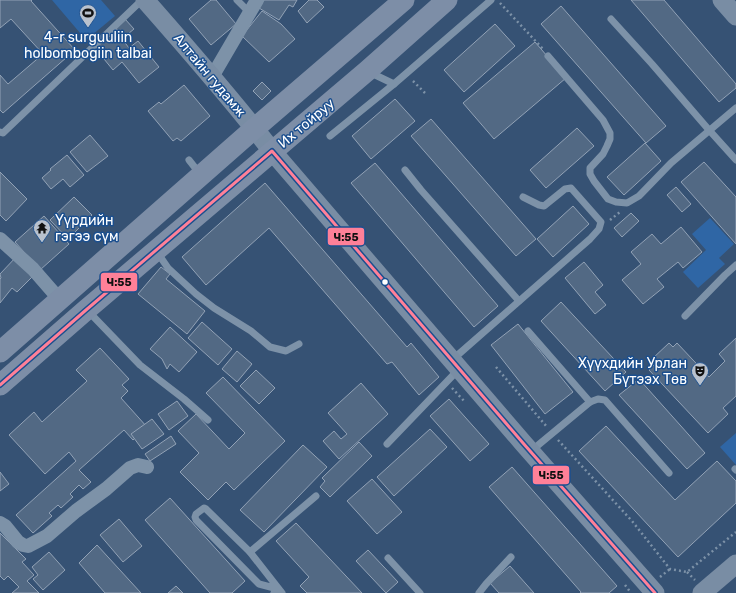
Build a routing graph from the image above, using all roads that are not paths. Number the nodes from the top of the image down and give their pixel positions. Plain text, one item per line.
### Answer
1 (142, 0) edge
2 (145, 0) edge
3 (237, 0) edge
4 (257, 0) edge
5 (404, 0) edge
6 (447, 0) edge
7 (491, 0) edge
8 (722, 0) edge
9 (250, 13) junction
10 (736, 16) edge
11 (611, 19) dead end
12 (548, 56) road end
13 (367, 71) junction
14 (212, 77) junction
15 (394, 84) junction
16 (736, 108) edge
17 (255, 128) junction
18 (709, 130) junction
19 (0, 132) edge
20 (330, 136) dead end
21 (272, 152) junction
22 (736, 160) edge
23 (405, 170) dead end
24 (523, 197) dead end
25 (0, 239) edge
26 (156, 250) junction
27 (736, 264) edge
28 (60, 300) junction
29 (519, 301) junction
30 (86, 310) junction
31 (685, 316) dead end
32 (528, 330) dead end
33 (299, 344) dead end
34 (0, 352) edge
35 (455, 365) junction
36 (0, 385) edge
37 (590, 402) junction
38 (208, 420) dead end
39 (387, 444) dead end
40 (530, 451) junction
41 (147, 467) dead end
42 (669, 472) dead end
43 (316, 496) dead end
44 (0, 523) edge
45 (250, 552) junction
46 (511, 557) dead end
47 (388, 558) dead end
48 (736, 564) edge
49 (278, 592) edge
50 (420, 593) edge
51 (479, 593) edge
52 (655, 593) edge
53 (702, 593) edge

1 - 19 lane
2 - 14 main road, Алтайн гудамж
3 - 9 lane
4 - 9 street
5 - 17 main road, Их тойруу
6 - 13 main road, Их тойруу
7 - 15 lane
8 - 10 main road
9 - 14 street
11 - 18 lane
12 - 18 lane
13 - 15 lane
13 - 21 main road, Их тойруу
14 - 17 main road, Алтайн гудамж
15 - 20 lane
16 - 18 lane
17 - 21 main road, Алтайн гудамж
17 - 28 main road, Их тойруу
18 - 22 lane
21 - 26 main road, Их тойруу
21 - 35 main road, Алтайн гудамж
23 - 29 lane
24 - 29 lane
25 - 28 street
26 - 30 main road, Их тойруу
26 - 33 lane
27 - 31 lane
28 - 34 main road, Их тойруу
29 - 35 lane
30 - 36 main road, Их тойруу
30 - 38 lane
32 - 37 lane
35 - 39 lane
35 - 40 main road, Алтайн гудамж
37 - 40 lane
37 - 42 lane
40 - 52 main road, Алтайн гудамж
41 - 44 street
43 - 45 lane
45 - 49 lane
45 - 49 lane
46 - 51 lane
47 - 50 lane
48 - 53 main road

